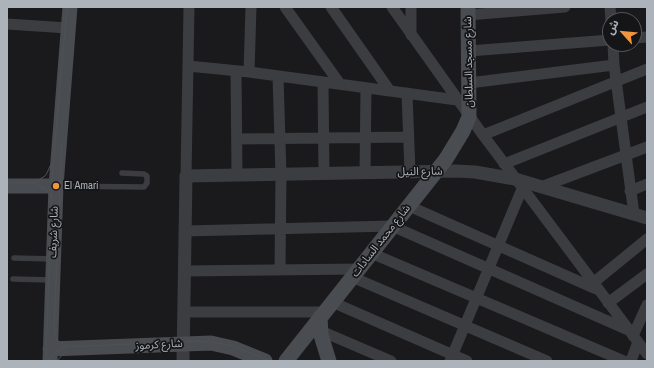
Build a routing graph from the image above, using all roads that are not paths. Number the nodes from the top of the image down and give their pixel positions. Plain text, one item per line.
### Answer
1 (70, 7) edge
2 (189, 7) edge
3 (251, 7) edge
4 (286, 7) edge
5 (331, 7) edge
6 (392, 7) edge
7 (411, 7) edge
8 (566, 7) edge
9 (468, 11) edge
10 (7, 24) edge
11 (68, 28) junction
12 (411, 35) junction
13 (602, 41) edge
14 (469, 51) junction
15 (613, 52) edge
16 (614, 65) junction
17 (188, 66) junction
18 (647, 69) edge
19 (236, 71) junction
20 (249, 72) junction
21 (278, 76) junction
22 (617, 81) junction
23 (323, 82) junction
24 (469, 83) junction
25 (340, 84) junction
26 (366, 88) junction
27 (390, 91) junction
28 (407, 93) junction
29 (457, 100) junction
30 (647, 107) edge
31 (469, 117) junction
32 (621, 117) junction
33 (483, 135) junction
34 (280, 138) junction
35 (324, 138) junction
36 (365, 138) junction
37 (408, 138) junction
38 (237, 139) junction
39 (647, 147) edge
40 (626, 155) junction
41 (504, 164) junction
42 (410, 172) junction
43 (436, 172) junction
44 (122, 173) dead end
45 (365, 173) junction
46 (324, 174) junction
47 (237, 175) junction
48 (281, 175) junction
49 (186, 176) junction
50 (518, 184) junction
51 (647, 184) edge
52 (7, 186) edge
53 (56, 186) junction
54 (541, 187) junction
55 (630, 191) junction
56 (409, 206) junction
57 (634, 214) junction
58 (647, 218) edge
59 (392, 226) junction
60 (280, 229) junction
61 (185, 231) junction
62 (647, 240) edge
63 (498, 246) junction
64 (371, 252) junction
65 (14, 258) dead end
66 (53, 259) junction
67 (489, 269) junction
68 (280, 270) junction
69 (184, 271) junction
70 (356, 273) junction
71 (647, 274) edge
72 (13, 279) dead end
73 (52, 280) junction
74 (596, 287) junction
75 (476, 298) junction
76 (608, 303) junction
77 (647, 305) edge
78 (184, 312) junction
79 (324, 316) junction
80 (465, 326) junction
81 (633, 336) junction
82 (183, 344) junction
83 (647, 354) edge
84 (50, 355) edge
85 (451, 358) edge
86 (183, 361) edge
87 (266, 361) edge
88 (286, 361) edge
89 (328, 361) edge
90 (391, 361) edge
91 (467, 361) edge
92 (547, 361) edge
93 (624, 361) edge
94 (631, 361) edge

1 - 11 main road, شارع شريف
2 - 17 street
3 - 20 street
4 - 25 street
5 - 27 street
6 - 12 street
7 - 12 street
8 - 9 street
9 - 14 main road, شارع مسجد السلطان
10 - 11 street
11 - 53 main road, شارع شريف
12 - 29 street
13 - 14 street
14 - 24 main road, شارع مسجد السلطان
15 - 16 street
16 - 22 street
16 - 24 street
17 - 19 street
17 - 49 street
18 - 22 street
19 - 20 street
19 - 38 street
20 - 21 street
21 - 23 street
21 - 34 street
22 - 32 street
22 - 33 street
23 - 25 street
23 - 35 street
24 - 31 main road, شارع مسجد السلطان
25 - 26 street
26 - 27 street
26 - 36 street
27 - 28 street
28 - 29 street
28 - 37 street
29 - 31 street
30 - 32 street
31 - 33 street
31 - 43 main road, شارع محمد السادات
32 - 40 street
32 - 41 street
33 - 41 street
34 - 35 street
34 - 38 street
34 - 48 street
35 - 36 street
35 - 46 street
36 - 37 street
36 - 45 street
37 - 42 street
38 - 47 street
39 - 40 street
40 - 54 street
40 - 55 street
41 - 50 street
42 - 43 street, شارع النيل
42 - 45 street, شارع النيل
43 - 50 street, شارع النيل
43 - 56 main road, شارع محمد السادات
44 - 53 lane
45 - 46 street, شارع النيل
46 - 48 street, شارع النيل
47 - 48 street, شارع النيل
47 - 49 street, شارع النيل
48 - 60 street
49 - 61 street
50 - 54 street, شارع النيل
50 - 63 street
50 - 74 street
51 - 55 street
52 - 53 main road
53 - 66 main road, شارع شريف
54 - 57 street, شارع النيل
55 - 57 street
56 - 59 main road, شارع محمد السادات
56 - 63 street
57 - 58 street, شارع النيل
59 - 60 street
59 - 64 main road, شارع محمد السادات
59 - 67 street
60 - 61 street
60 - 68 street
61 - 69 street
62 - 74 street
63 - 67 street
63 - 74 street
64 - 70 main road, شارع محمد السادات
64 - 75 street
65 - 66 lane
66 - 73 main road, شارع شريف
67 - 75 street
67 - 81 street
68 - 69 street
68 - 70 street
69 - 78 street
70 - 79 main road, شارع محمد السادات
70 - 80 street
71 - 76 street
72 - 73 lane
73 - 84 main road, شارع شريف
74 - 76 street
75 - 80 street
75 - 93 street
76 - 81 street
77 - 81 street
78 - 79 street
78 - 82 street
79 - 85 street
79 - 88 main road, شارع محمد السادات
79 - 89 main road
79 - 90 street
80 - 85 street
80 - 92 street
81 - 83 street
81 - 94 street
82 - 84 main road, شارع كرموز
82 - 86 street
82 - 87 main road, شارع كرموز
85 - 91 street

